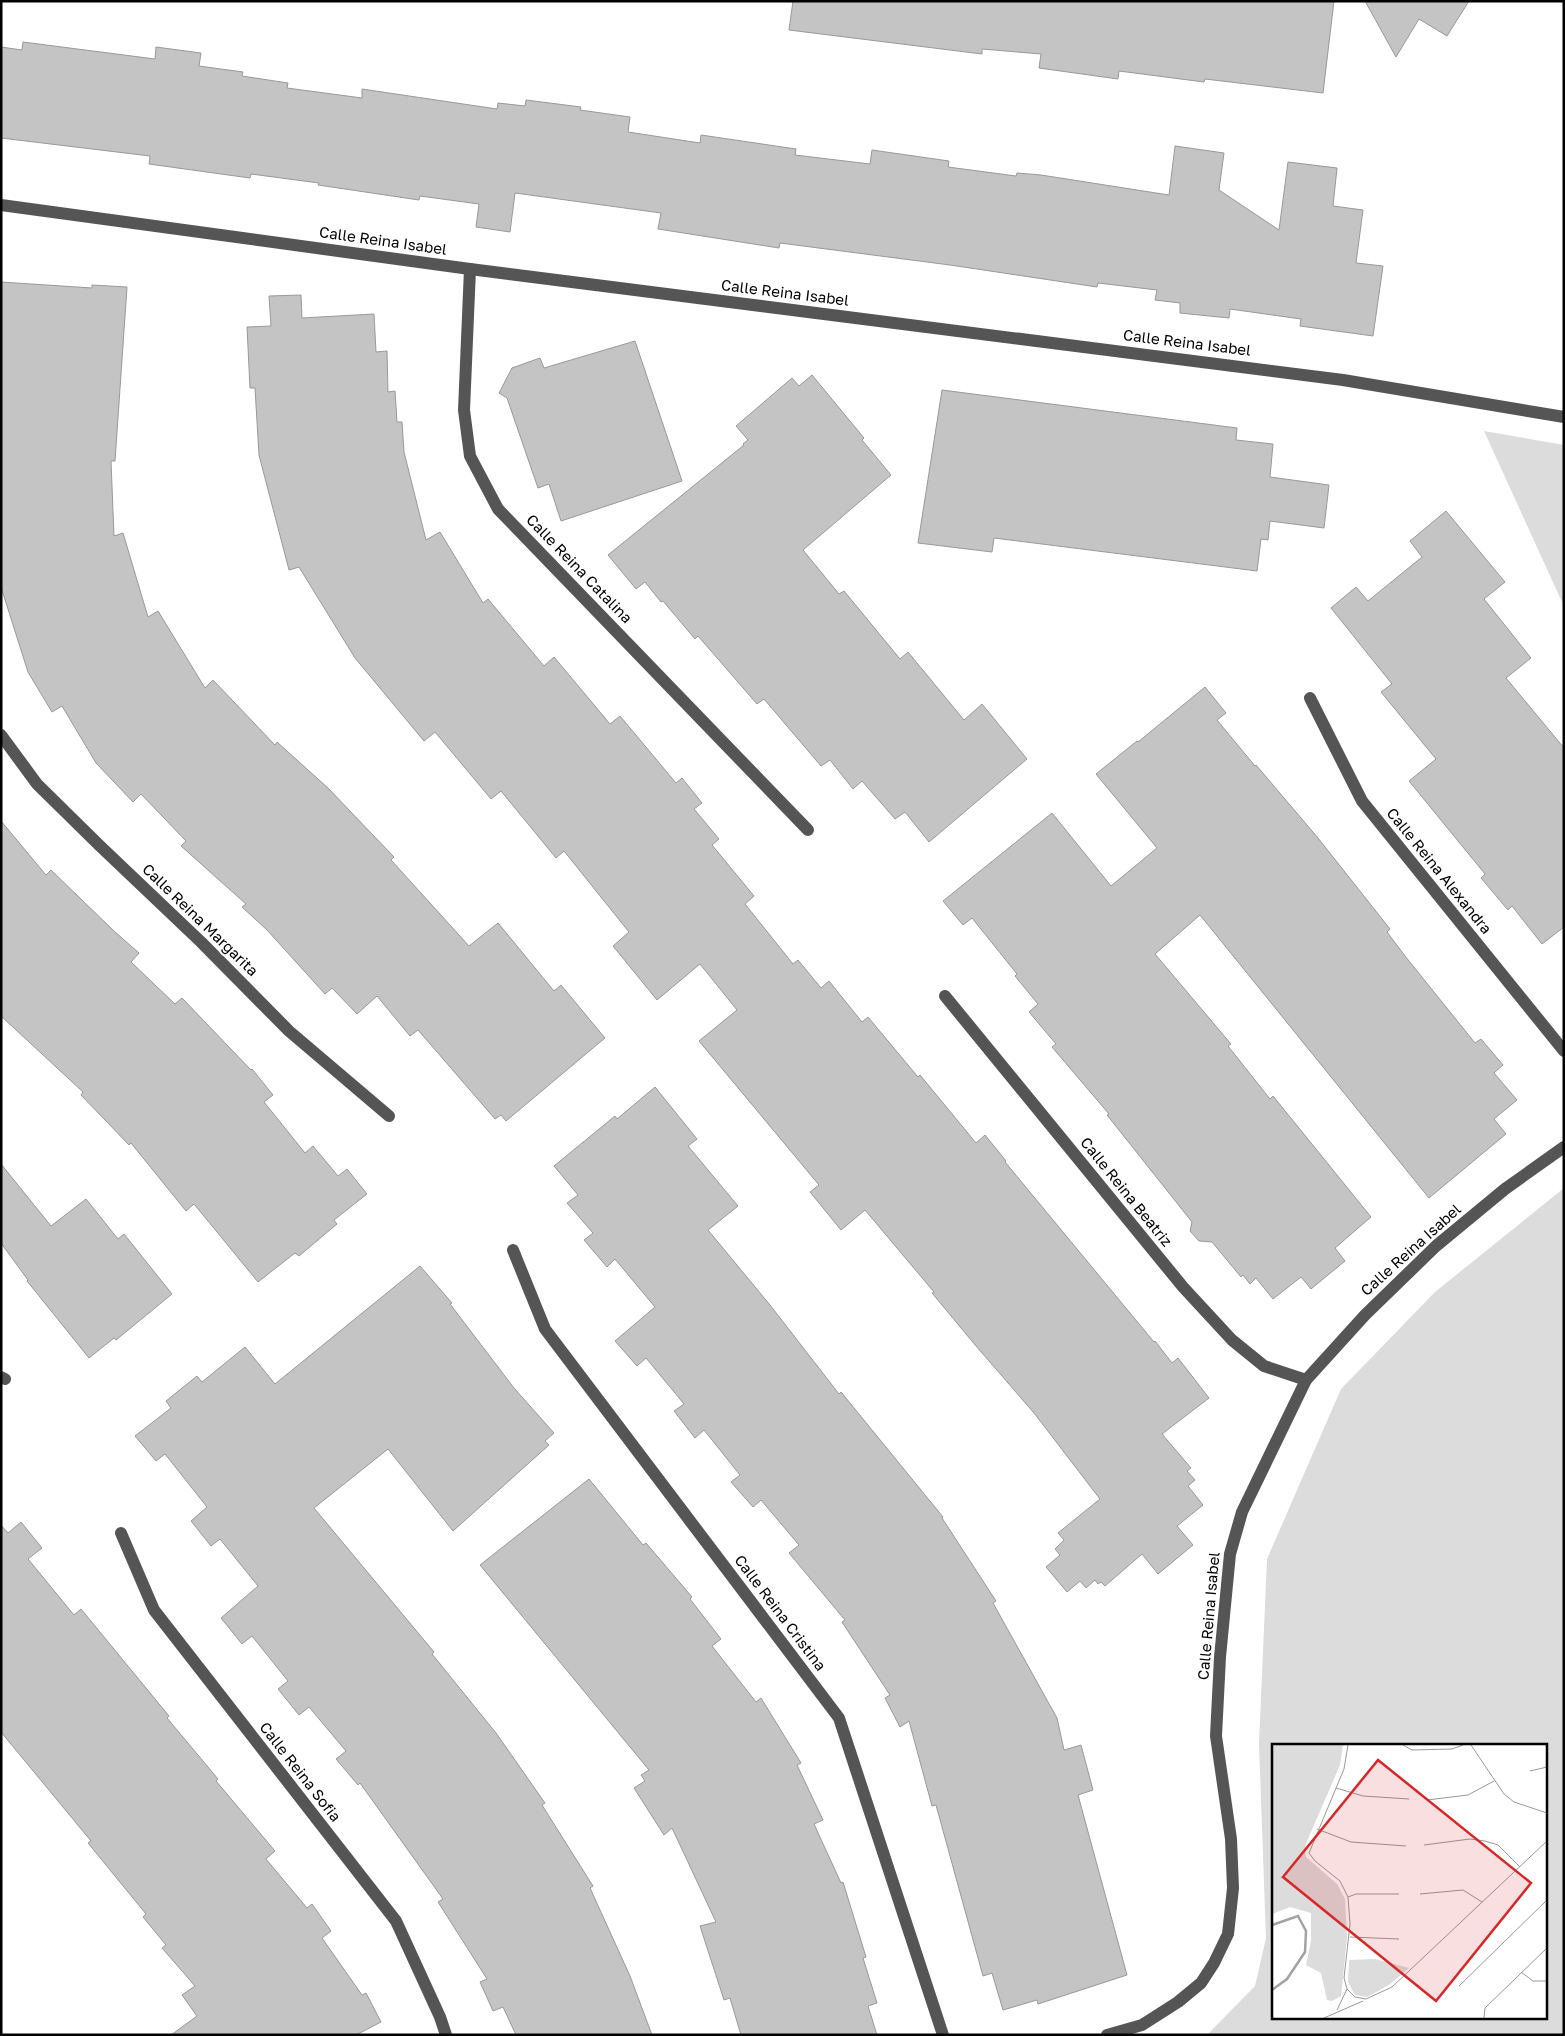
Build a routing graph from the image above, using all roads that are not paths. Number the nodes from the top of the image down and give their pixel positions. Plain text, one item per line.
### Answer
1 (1, 205) edge
2 (470, 269) junction
3 (1564, 417) edge
4 (1310, 698) dead end
5 (1, 735) edge
6 (808, 830) dead end
7 (945, 996) dead end
8 (1564, 1051) edge
9 (389, 1116) dead end
10 (1564, 1147) edge
11 (513, 1250) dead end
12 (1306, 1380) junction
13 (122, 1533) dead end
14 (446, 2035) edge
15 (943, 2035) edge
16 (1107, 2035) edge

1 - 2 street, Calle Reina Isabel
2 - 3 street, Calle Reina Isabel
2 - 6 street, Calle Reina Catalina
4 - 8 street, Calle Reina Alexandra
5 - 9 street, Calle Reina Margarita
7 - 12 street, Calle Reina Beatriz
10 - 12 street, Calle Reina Isabel
11 - 15 street, Calle Reina Cristina
12 - 16 street, Calle Reina Isabel
13 - 14 street, Calle Reina Sofia

